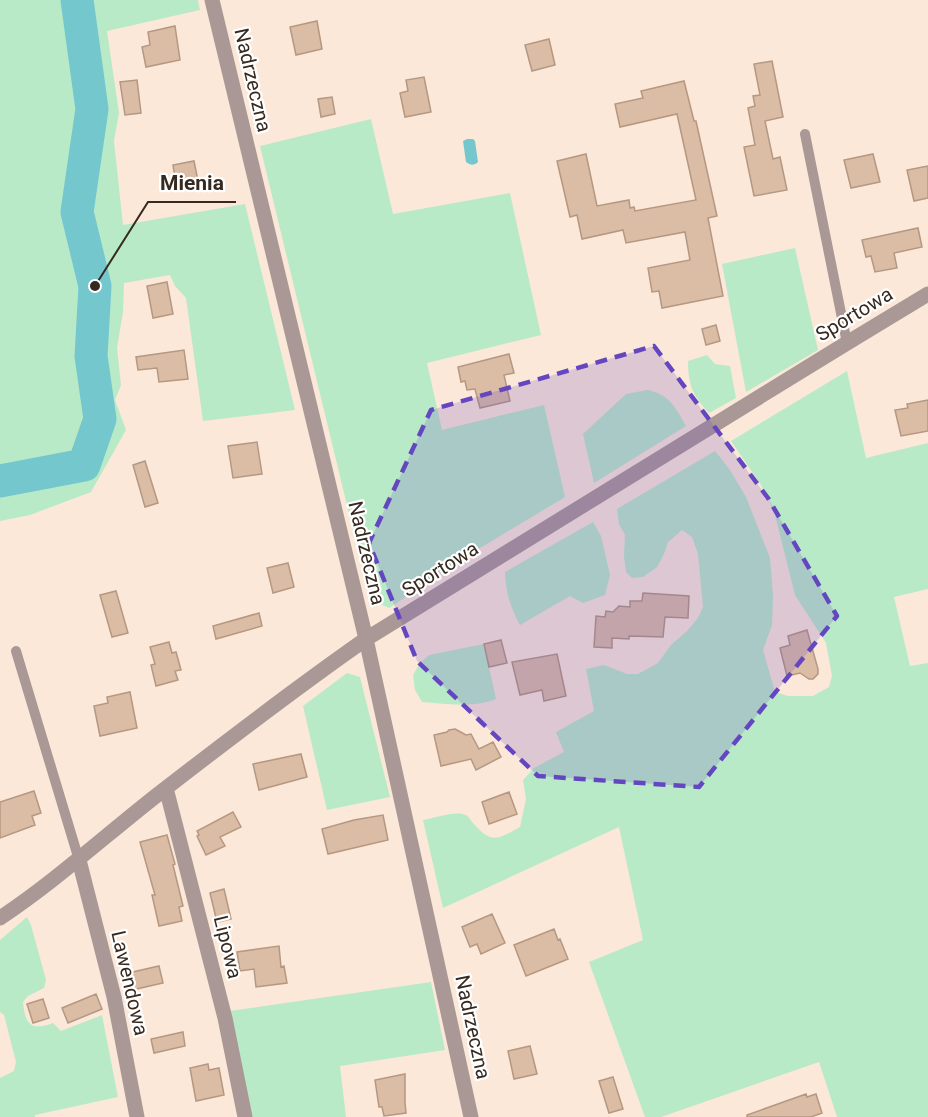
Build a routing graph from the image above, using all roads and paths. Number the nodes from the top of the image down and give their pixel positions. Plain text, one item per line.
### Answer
1 (213, 0) edge
2 (805, 134) dead end
3 (928, 294) edge
4 (847, 343) junction
5 (366, 639) junction
6 (16, 651) dead end
7 (166, 788) junction
8 (79, 860) junction
9 (0, 918) edge
10 (137, 1117) edge
11 (245, 1117) edge
12 (471, 1117) edge

1 - 5 street, Nadrzeczna
2 - 4 lane
3 - 4 street, Sportowa
4 - 5 street, Sportowa
5 - 7 street, Sportowa
5 - 12 street, Nadrzeczna
6 - 8 lane
7 - 8 street, Sportowa
7 - 11 street, Lipowa
8 - 9 street, Sportowa
8 - 10 street, Lawendowa

